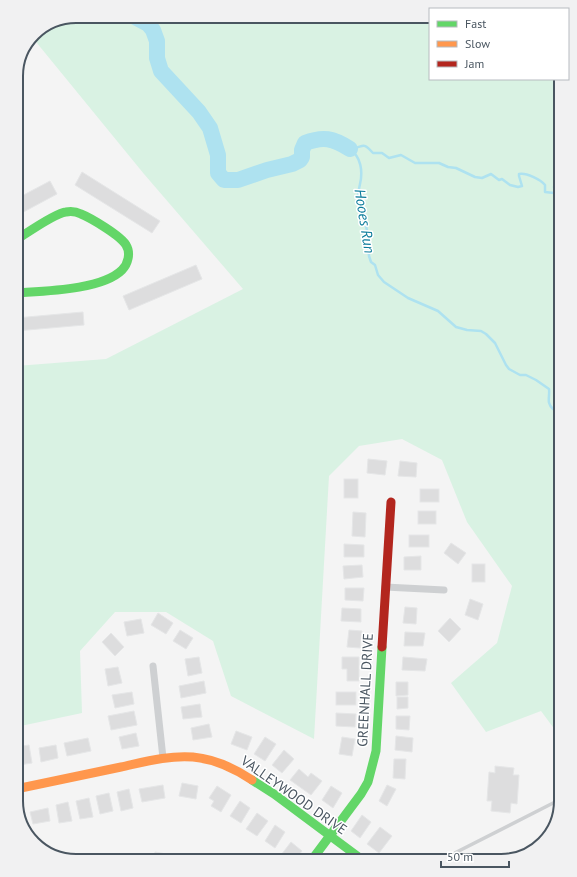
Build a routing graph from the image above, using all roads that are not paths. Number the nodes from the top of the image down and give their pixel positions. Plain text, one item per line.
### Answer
1 (23, 236) edge
2 (23, 292) edge
3 (391, 502) dead end
4 (385, 587) junction
5 (444, 590) dead end
6 (153, 666) dead end
7 (163, 758) junction
8 (23, 788) edge
9 (554, 803) edge
10 (330, 835) junction
11 (316, 854) edge
12 (355, 854) edge
13 (453, 854) edge

1 - 2 street
3 - 4 street, GREENHALL DRIVE
4 - 5 street
4 - 10 street, GREENHALL DRIVE
6 - 7 street
7 - 8 street, VALLEYWOOD DRIVE
7 - 10 street, VALLEYWOOD DRIVE
9 - 13 lane
10 - 11 street, GREENHALL DRIVE
10 - 12 street, VALLEYWOOD DRIVE

